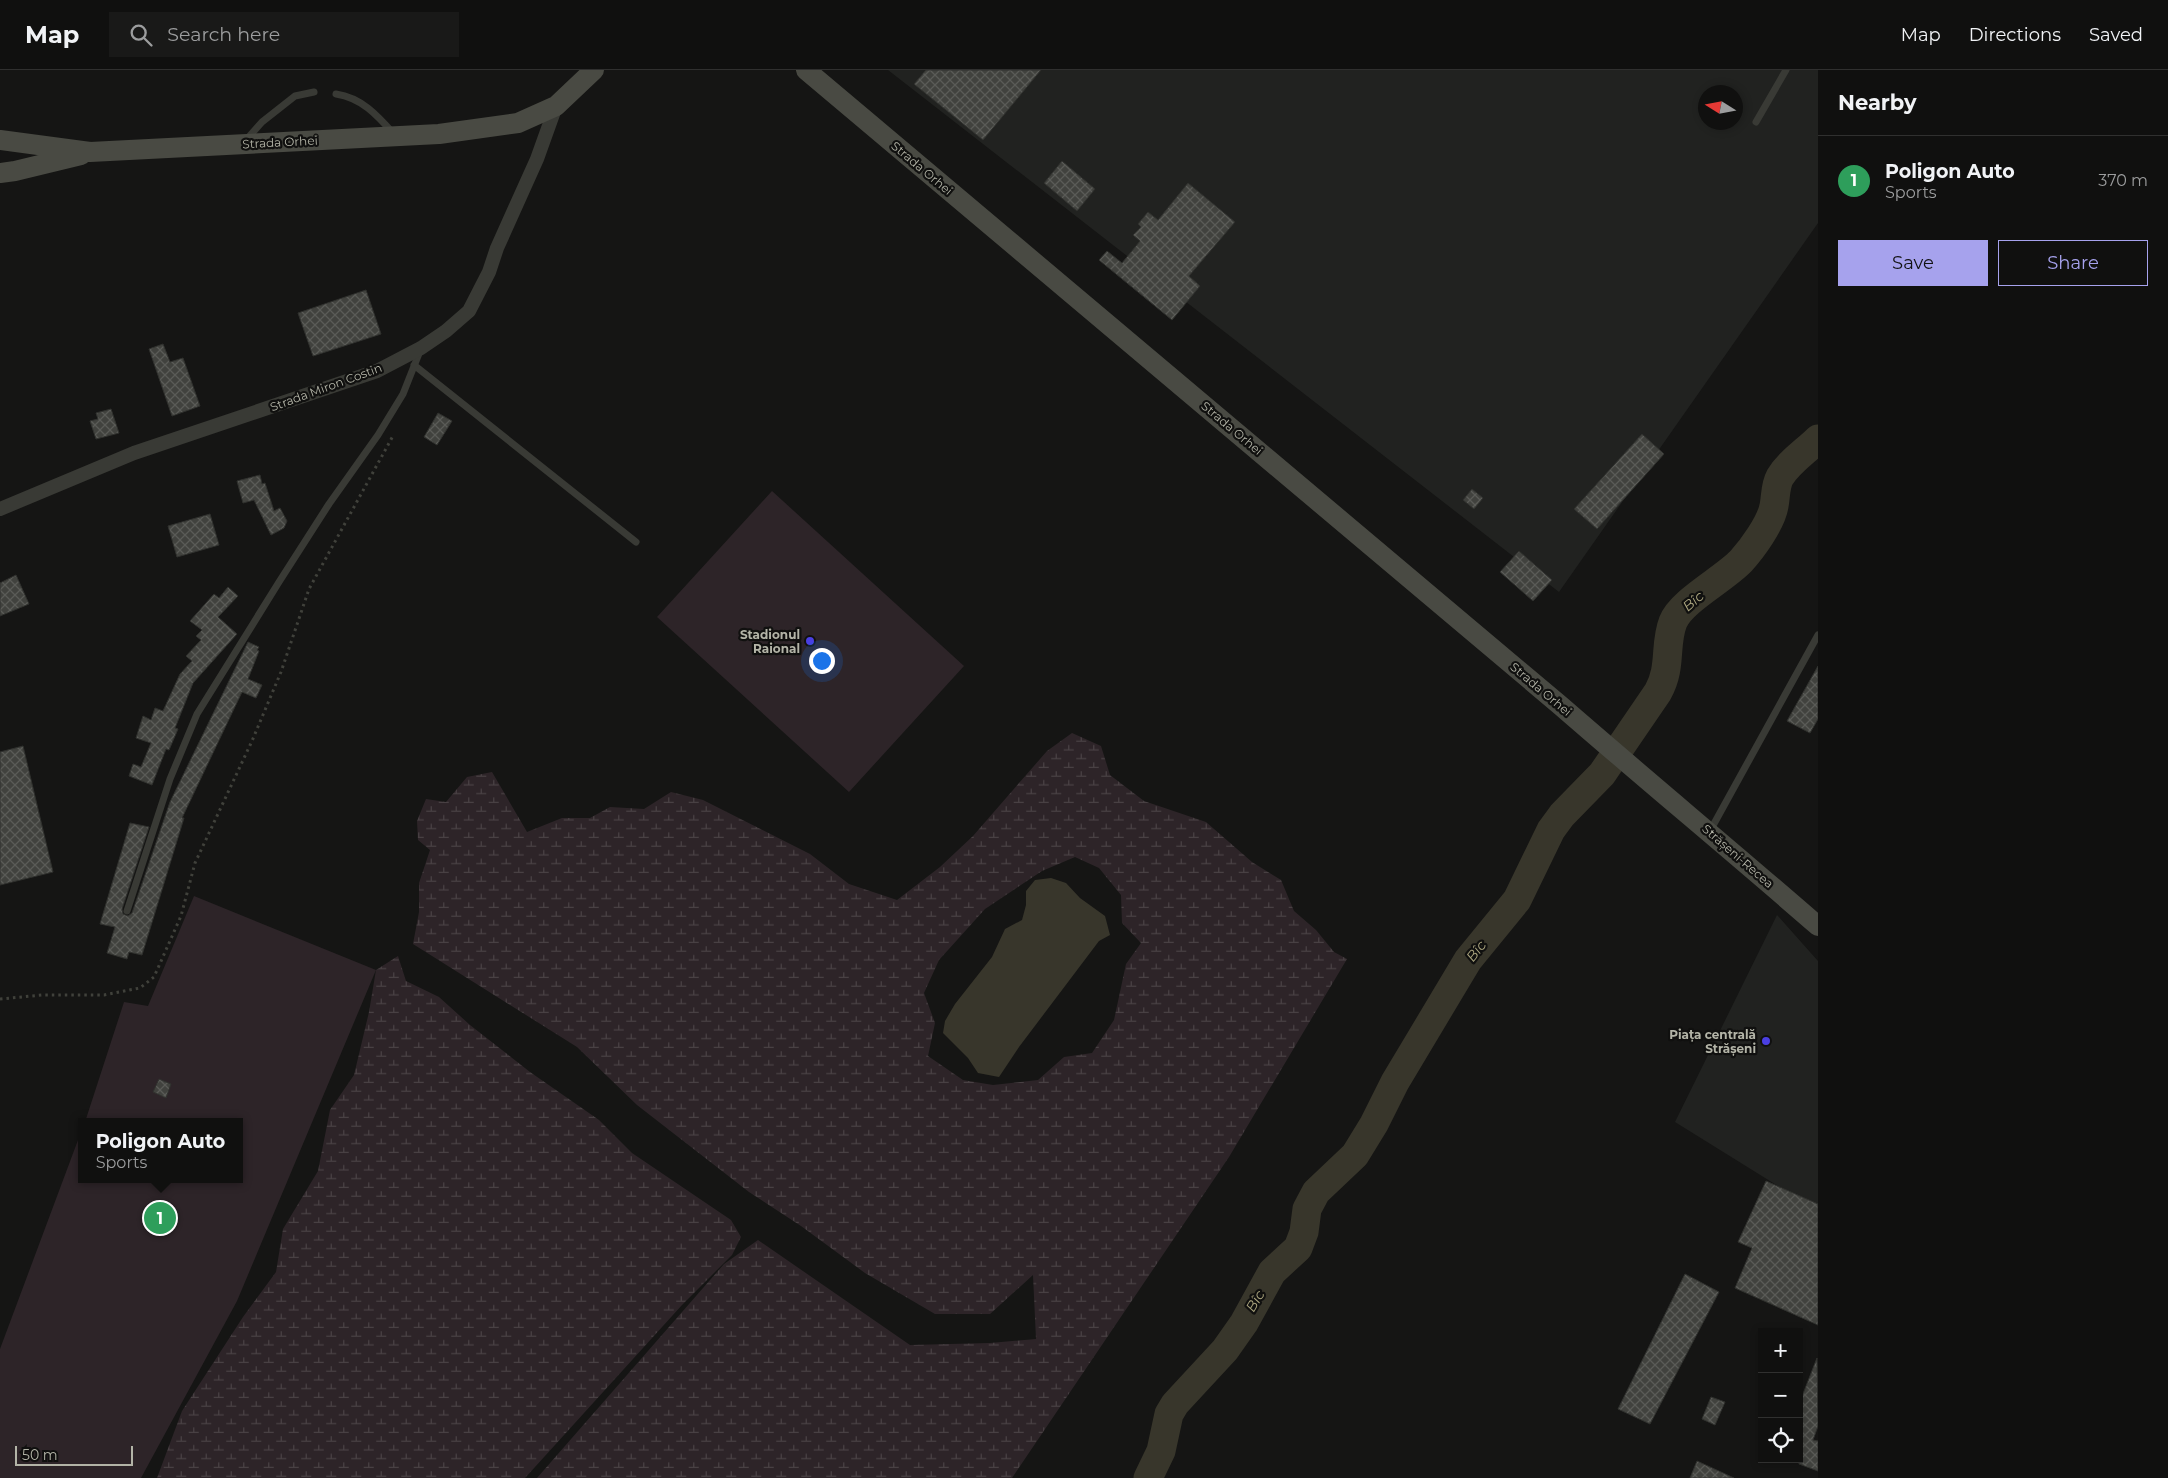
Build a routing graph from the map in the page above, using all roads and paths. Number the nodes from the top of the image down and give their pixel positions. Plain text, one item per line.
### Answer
1 (594, 70) edge
2 (806, 70) edge
3 (1786, 70) edge
4 (314, 92) dead end
5 (336, 94) dead end
6 (556, 106) junction
7 (1756, 122) dead end
8 (396, 136) junction
9 (0, 140) edge
10 (242, 144) junction
11 (90, 152) junction
12 (0, 173) edge
13 (421, 348) junction
14 (414, 365) junction
15 (398, 425) dead end
16 (0, 509) edge
17 (636, 542) dead end
18 (1818, 635) edge
19 (1656, 788) joint
20 (1710, 832) junction
21 (127, 911) dead end
22 (1818, 926) edge
23 (0, 999) edge

1 - 6 main road, Strada Miron Costin
2 - 19 main road, Strada Orhei
3 - 7 lane
4 - 10 lane
5 - 8 lane
6 - 8 main road, Strada Orhei
6 - 13 street, Strada Miron Costin
8 - 10 main road, Strada Orhei
9 - 11 main road, Strada Orhei
10 - 11 main road, Strada Orhei
11 - 12 main road
13 - 14 lane
13 - 16 street, Strada Miron Costin
14 - 17 lane
14 - 21 lane
15 - 23 path
18 - 20 lane
19 - 20 main road, Strășeni-Recea
20 - 22 main road, Strășeni-Recea

